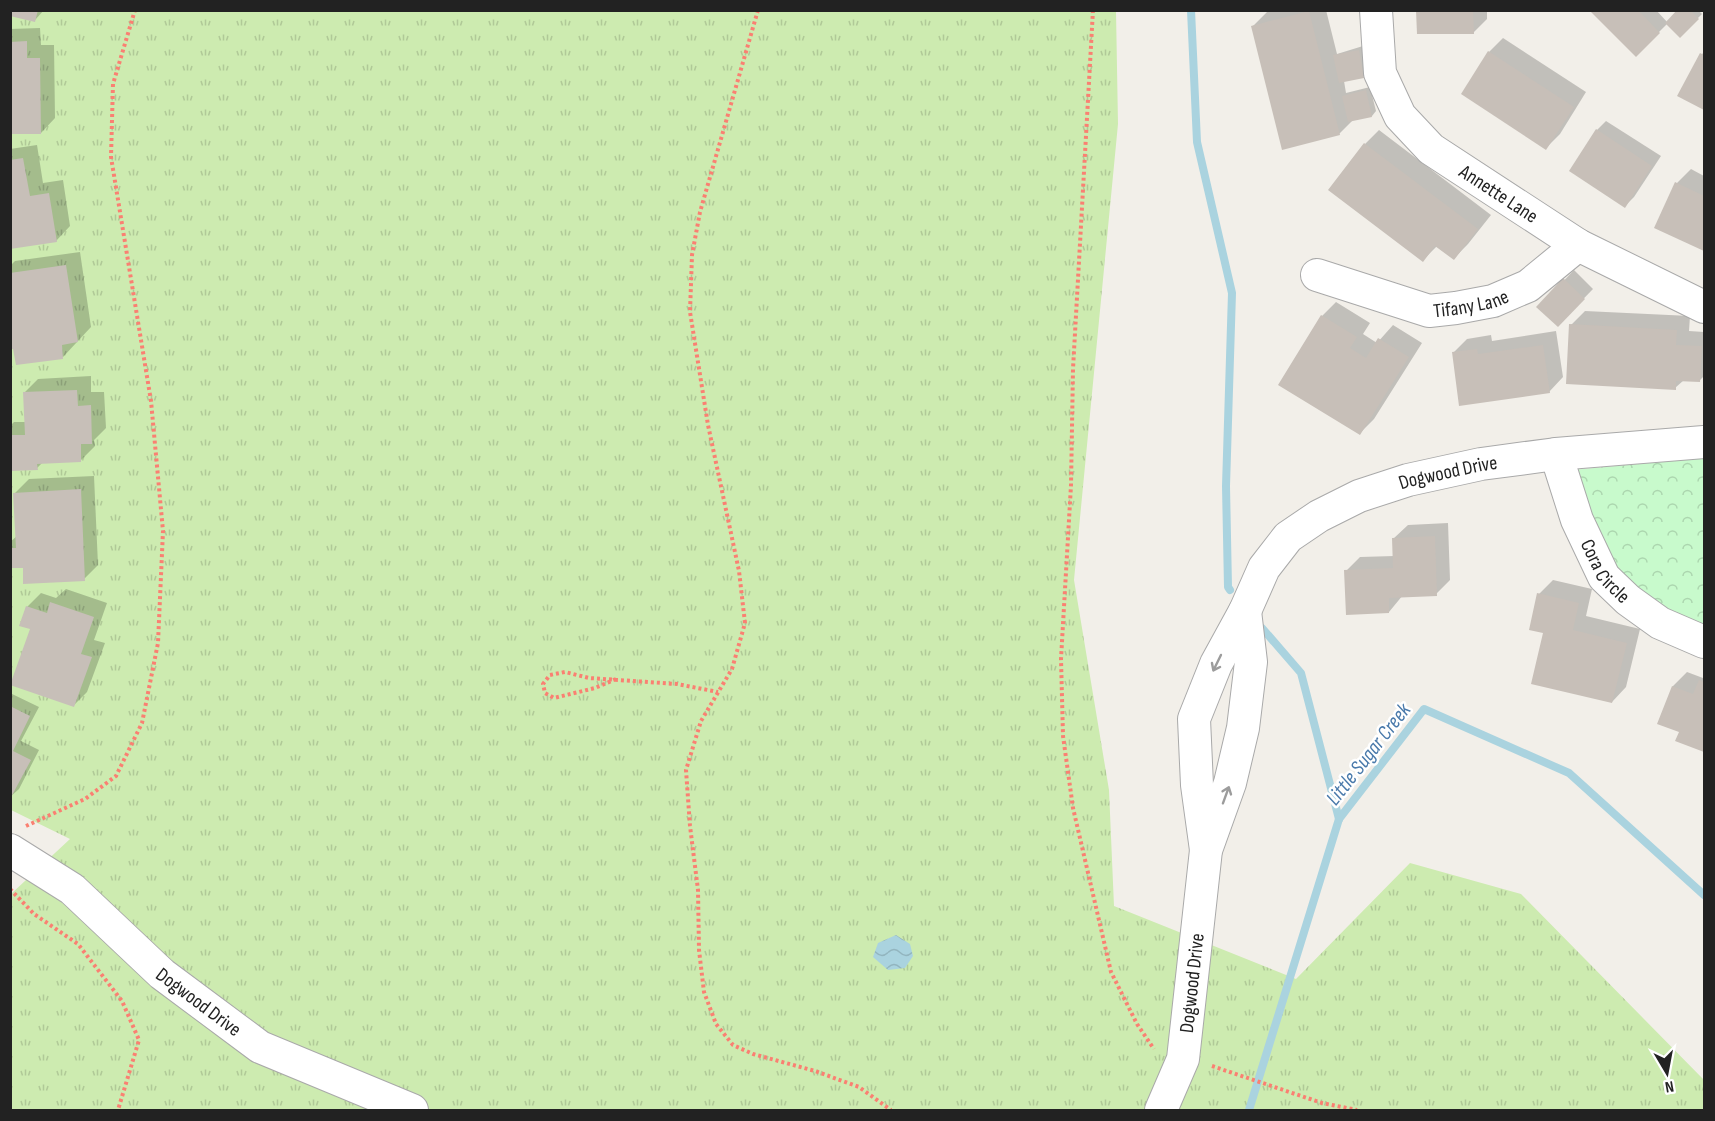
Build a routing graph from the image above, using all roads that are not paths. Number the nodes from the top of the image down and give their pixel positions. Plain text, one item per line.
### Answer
1 (1376, 10) edge
2 (1578, 245) junction
3 (1317, 275) dead end
4 (1704, 307) edge
5 (1704, 442) edge
6 (1556, 454) junction
7 (1245, 612) junction
8 (1704, 642) edge
9 (14, 840) edge
10 (1206, 850) junction
11 (412, 1110) edge
12 (1161, 1110) edge

1 - 2 street, Annette Lane
2 - 3 street, Tifany Lane
2 - 4 street, Annette Lane
5 - 6 street, Dogwood Drive
6 - 7 street, Dogwood Drive
6 - 8 street, Cora Circle
10 -> 7 street, Dogwood Drive
7 -> 10 street, Dogwood Drive
9 - 11 street, Dogwood Drive
10 - 12 street, Dogwood Drive

